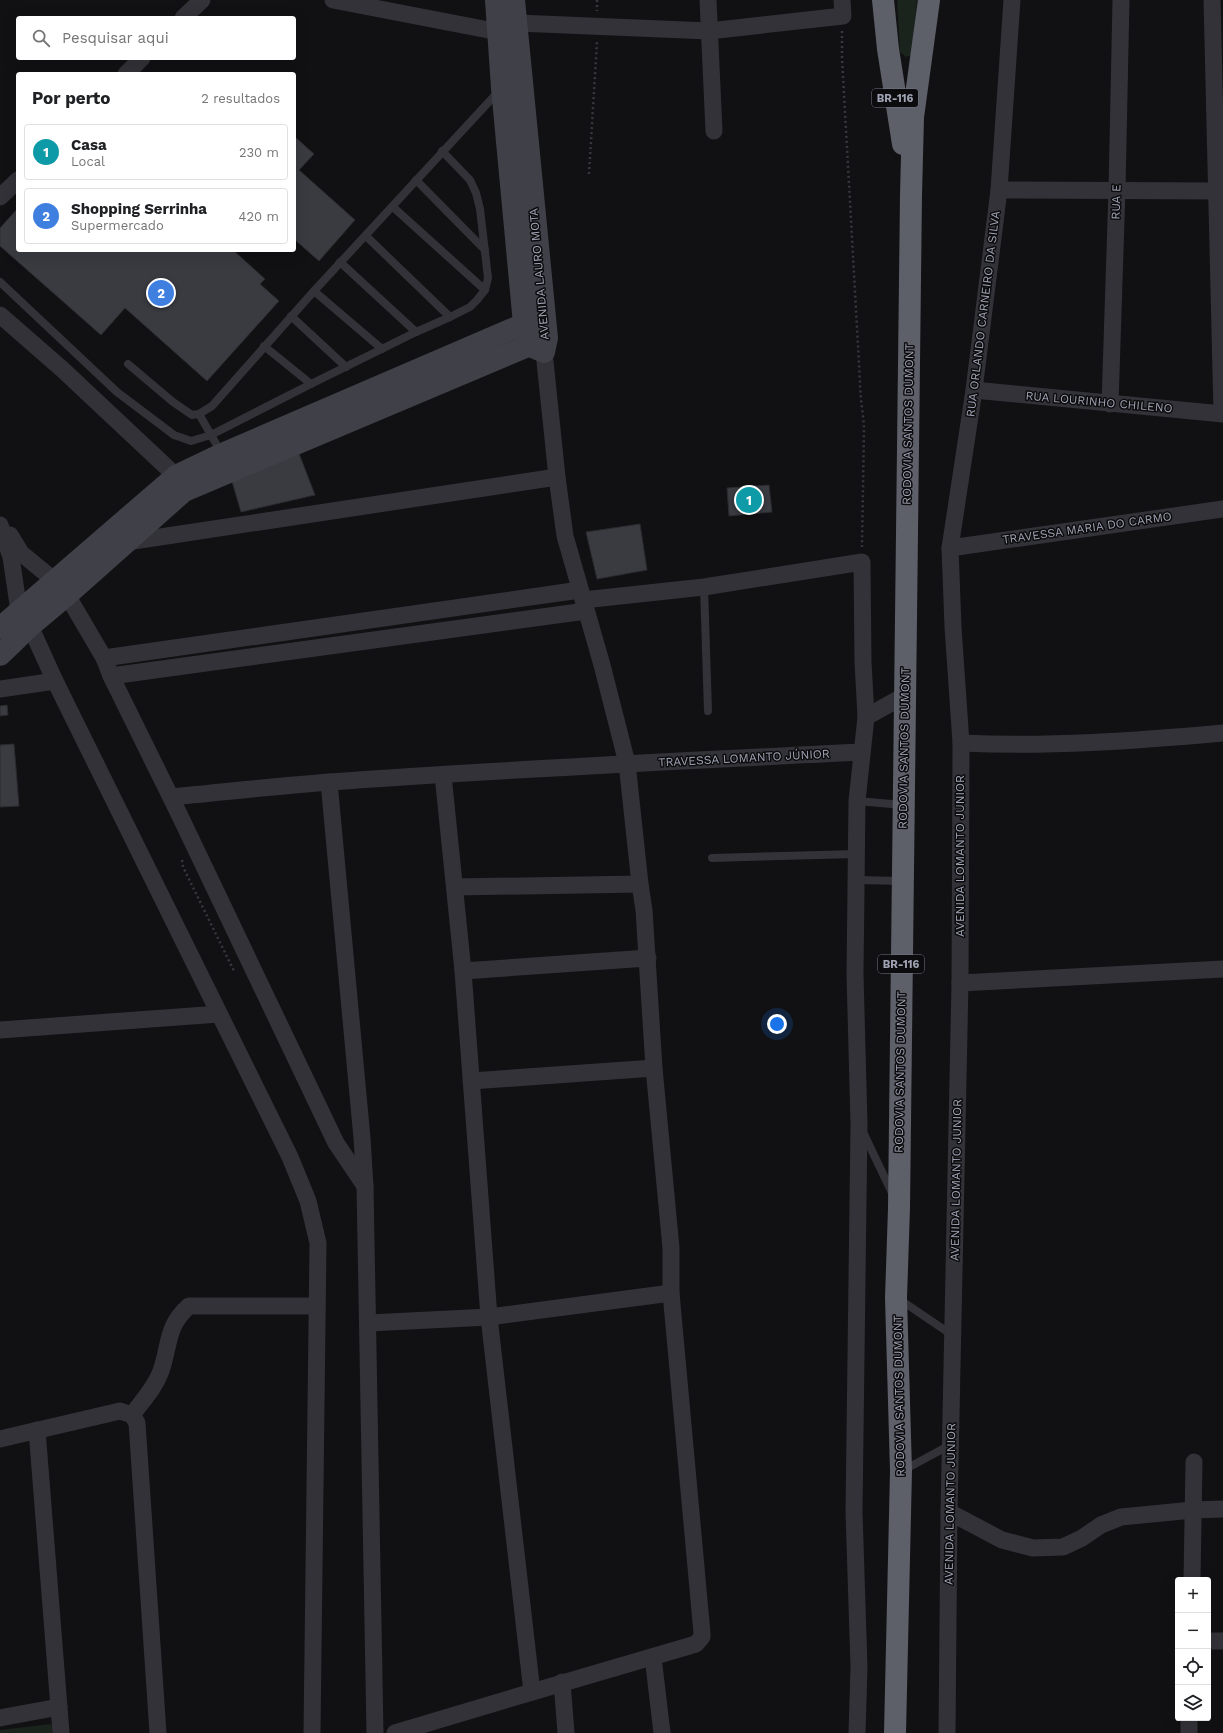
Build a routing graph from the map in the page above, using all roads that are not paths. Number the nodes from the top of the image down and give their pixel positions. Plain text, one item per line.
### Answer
1 (202, 0) edge
2 (333, 0) edge
3 (496, 0) edge
4 (514, 0) edge
5 (708, 0) edge
6 (882, 0) edge
7 (929, 0) edge
8 (1012, 0) edge
9 (1121, 0) edge
10 (1212, 0) edge
11 (842, 8) edge
12 (185, 16) edge
13 (511, 30) junction
14 (709, 31) junction
15 (888, 50) junction
16 (922, 52) junction
17 (140, 60) edge
18 (128, 72) edge
19 (508, 81) junction
20 (714, 131) dead end
21 (442, 151) junction
22 (416, 180) junction
23 (16, 182) edge
24 (998, 190) junction
25 (1117, 190) junction
26 (1216, 191) junction
27 (910, 195) junction
28 (0, 197) edge
29 (393, 207) junction
30 (366, 236) junction
31 (485, 250) junction
32 (340, 262) junction
33 (0, 282) edge
34 (485, 290) junction
35 (314, 291) junction
36 (0, 315) edge
37 (291, 316) junction
38 (450, 317) junction
39 (416, 332) junction
40 (537, 335) junction
41 (264, 346) junction
42 (382, 349) junction
43 (128, 364) dead end
44 (346, 367) junction
45 (311, 384) junction
46 (974, 390) junction
47 (1110, 404) junction
48 (1222, 413) edge
49 (199, 414) junction
50 (211, 435) junction
51 (226, 463) junction
52 (557, 477) junction
53 (180, 483) junction
54 (1223, 509) edge
55 (0, 518) edge
56 (0, 525) edge
57 (126, 542) junction
58 (950, 548) junction
59 (704, 587) junction
60 (61, 588) junction
61 (583, 600) junction
62 (24, 619) junction
63 (953, 627) joint
64 (0, 628) edge
65 (0, 655) edge
66 (104, 658) junction
67 (111, 676) junction
68 (55, 681) junction
69 (0, 689) edge
70 (904, 696) junction
71 (708, 711) dead end
72 (866, 717) junction
73 (1223, 733) edge
74 (961, 743) junction
75 (861, 752) junction
76 (627, 763) junction
77 (443, 775) junction
78 (329, 782) junction
79 (171, 797) junction
80 (857, 801) junction
81 (903, 805) junction
82 (857, 854) junction
83 (712, 858) dead end
84 (857, 880) junction
85 (902, 880) junction
86 (640, 884) junction
87 (455, 887) junction
88 (648, 958) junction
89 (1223, 969) edge
90 (463, 971) junction
91 (960, 983) junction
92 (219, 1014) junction
93 (0, 1030) edge
94 (654, 1068) junction
95 (471, 1081) junction
96 (859, 1124) junction
97 (365, 1186) junction
98 (899, 1208) junction
99 (671, 1293) junction
100 (896, 1298) junction
101 (316, 1306) junction
102 (489, 1317) junction
103 (368, 1323) junction
104 (952, 1335) junction
105 (132, 1415) junction
106 (37, 1430) junction
107 (0, 1439) edge
108 (951, 1445) junction
109 (1194, 1462) dead end
110 (901, 1471) junction
111 (1223, 1509) edge
112 (1193, 1510) junction
113 (949, 1512) junction
114 (1192, 1577) edge
115 (1211, 1641) edge
116 (1223, 1641) edge
117 (653, 1657) junction
118 (562, 1682) junction
119 (532, 1692) junction
120 (59, 1707) junction
121 (0, 1718) edge
122 (1189, 1721) edge
123 (61, 1733) edge
124 (158, 1733) edge
125 (312, 1733) edge
126 (376, 1733) edge
127 (395, 1733) edge
128 (566, 1733) edge
129 (662, 1733) edge
130 (857, 1733) edge
131 (895, 1733) edge
132 (947, 1733) edge
133 (1189, 1733) edge

1 - 12 street
2 - 13 street
3 - 13 street, AVENIDA LAURO MOTA
4 - 13 street, AVENIDA LAURO MOTA
5 - 14 street
6 - 15 highway, RODOVIA SANTOS DUMONT / BR-116
7 - 16 highway, RODOVIA SANTOS DUMONT / BR-116
8 - 24 street, RUA ORLANDO CARNEIRO DA SILVA
9 - 25 street, RUA E
10 - 26 street
11 - 14 street
13 - 14 street
13 - 19 street, AVENIDA LAURO MOTA
14 - 20 street
15 - 16 highway
15 - 27 highway, RODOVIA SANTOS DUMONT / BR-116
16 - 27 highway, RODOVIA SANTOS DUMONT / BR-116
17 - 18 street
19 - 21 lane
19 - 40 street, AVENIDA LAURO MOTA
21 - 22 lane
21 - 31 lane
22 - 29 lane
22 - 31 lane
23 - 28 street
24 - 25 street
24 - 46 street, RUA ORLANDO CARNEIRO DA SILVA
25 - 26 street
25 - 47 street, RUA E
26 - 48 street
27 - 70 highway, RODOVIA SANTOS DUMONT / BR-116
29 - 30 lane
29 - 34 lane
30 - 32 lane
30 - 38 lane
31 - 34 lane
32 - 35 lane
32 - 39 lane
33 - 50 lane
34 - 38 lane
35 - 37 lane
35 - 42 lane
36 - 53 street
37 - 41 lane
37 - 44 lane
38 - 39 lane
39 - 42 lane
40 - 51 street
40 - 52 street
41 - 45 lane
41 - 49 lane
42 - 44 lane
43 - 49 lane
44 - 45 lane
45 - 50 lane
46 - 47 street, RUA LOURINHO CHILENO
46 - 58 street, RUA ORLANDO CARNEIRO DA SILVA
47 - 48 street, RUA LOURINHO CHILENO
49 - 50 lane
50 - 51 lane
51 - 53 street
52 - 57 street
52 - 61 street
53 - 57 street
53 - 60 street
54 - 58 street, TRAVESSA MARIA DO CARMO
55 - 60 street
56 - 62 street
57 - 60 street
58 - 63 street, RUA ORLANDO CARNEIRO DA SILVA
59 - 61 street
59 - 71 lane
59 - 72 street
60 - 62 street
60 - 66 street
61 - 66 street
61 - 67 street
61 - 76 street
62 - 64 street
62 - 65 street
62 - 68 street
63 - 74 street, AVENIDA LOMANTO JUNIOR
66 - 67 street
67 - 79 street
68 - 69 street
68 - 92 street
70 - 72 street
70 - 81 highway, RODOVIA SANTOS DUMONT / BR-116
72 - 75 street
73 - 74 street
74 - 91 street, AVENIDA LOMANTO JUNIOR
75 - 76 street, TRAVESSA LOMANTO JÚNIOR
75 - 80 street
76 - 77 street, TRAVESSA LOMANTO JÚNIOR
76 - 86 street
77 - 78 street, TRAVESSA LOMANTO JÚNIOR
77 - 87 street
78 - 79 street, TRAVESSA LOMANTO JÚNIOR
78 - 97 street
79 - 97 street
80 - 81 lane
80 - 82 street
81 - 85 highway, RODOVIA SANTOS DUMONT / BR-116
82 - 83 lane
82 - 84 street
84 - 85 lane
84 - 96 street
85 - 98 highway, RODOVIA SANTOS DUMONT / BR-116
86 - 87 street
86 - 88 street
87 - 90 street
88 - 90 street
88 - 94 street
89 - 91 street
90 - 95 street
91 - 104 street, AVENIDA LOMANTO JUNIOR
92 - 93 street
92 - 101 street
94 - 95 street
94 - 99 street
95 - 102 street
96 - 98 lane
96 - 130 street
97 - 103 street
98 - 100 highway, RODOVIA SANTOS DUMONT / BR-116
99 - 102 street
99 - 117 street
100 - 104 lane
100 - 110 highway, RODOVIA SANTOS DUMONT / BR-116
101 - 105 street
101 - 125 street
102 - 103 street
102 - 119 street
103 - 126 street
104 - 108 street, AVENIDA LOMANTO JUNIOR
105 - 106 street
105 - 124 street
106 - 107 street
106 - 120 street
108 - 110 lane
108 - 113 street, AVENIDA LOMANTO JUNIOR
109 - 112 street
110 - 131 highway, RODOVIA SANTOS DUMONT / BR-116
111 - 112 street
112 - 113 street
112 - 114 street
113 - 132 street, AVENIDA LOMANTO JUNIOR
115 - 116 street
117 - 118 street
117 - 129 street
118 - 119 street
118 - 128 street
119 - 127 street
120 - 121 street
120 - 123 street
122 - 133 street

